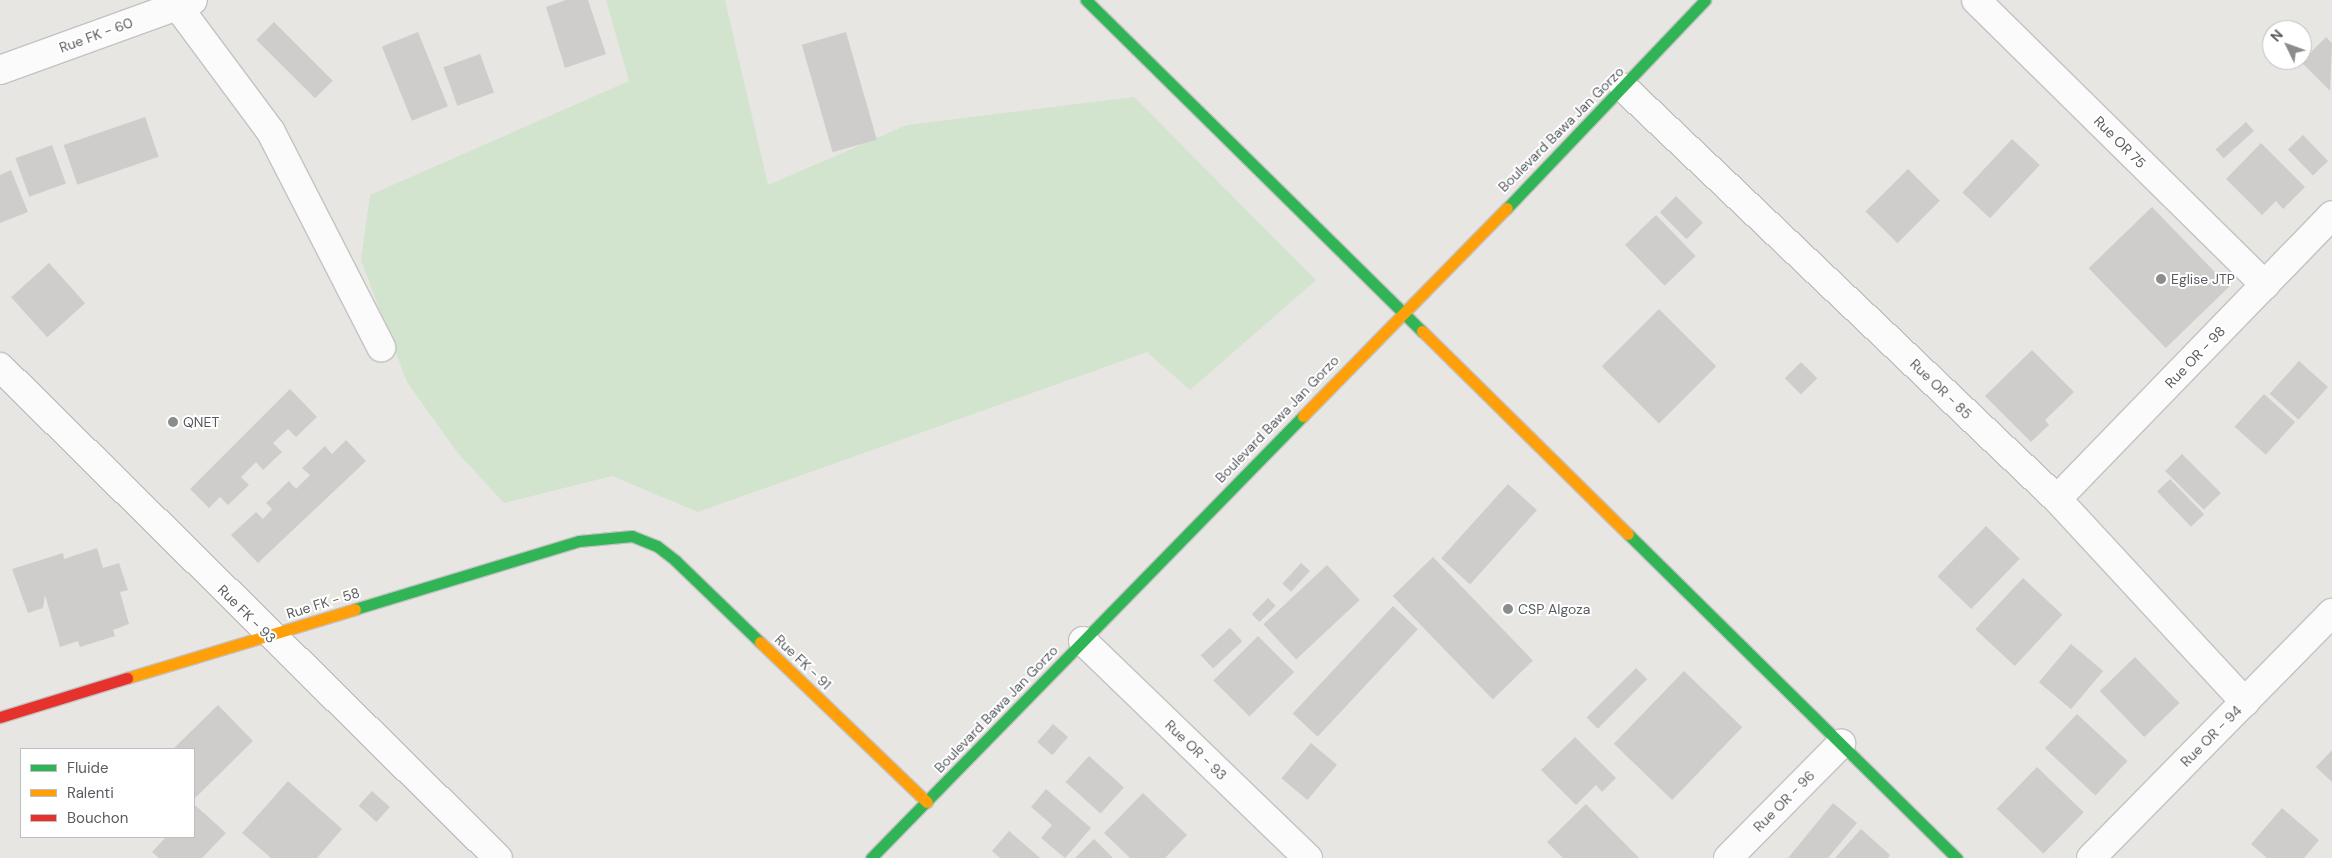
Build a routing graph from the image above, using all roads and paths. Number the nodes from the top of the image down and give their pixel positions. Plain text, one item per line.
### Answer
1 (1086, 0) edge
2 (1705, 0) edge
3 (1976, 0) edge
4 (182, 2) edge
5 (0, 70) edge
6 (1624, 88) junction
7 (2332, 215) edge
8 (2265, 285) junction
9 (1402, 311) junction
10 (381, 347) dead end
11 (0, 367) edge
12 (2057, 500) junction
13 (657, 546) joint
14 (2332, 613) edge
15 (268, 635) junction
16 (1083, 641) junction
17 (2245, 702) junction
18 (0, 717) edge
19 (1841, 744) junction
20 (927, 802) junction
21 (881, 854) edge
22 (498, 858) edge
23 (1308, 858) edge
24 (1728, 858) edge
25 (1957, 858) edge
26 (2091, 858) edge

1 - 9 street
2 - 6 street, Boulevard Bawa Jan Gorzo
3 - 8 street, Rue OR 75
4 - 5 street, Rue FK - 60
4 - 10 street
6 - 9 street, Boulevard Bawa Jan Gorzo
6 - 12 street, Rue OR - 85
7 - 8 street, Rue OR - 98
8 - 12 street, Rue OR - 98
9 - 16 street, Boulevard Bawa Jan Gorzo
9 - 19 street
11 - 15 street, Rue FK - 93
12 - 17 street, Rue OR - 85
13 - 15 street, Rue FK - 58
13 - 20 street, Rue FK - 91
14 - 17 street, Rue OR - 94
15 - 18 street, Rue FK - 58
15 - 22 street, Rue FK - 93
16 - 20 street, Boulevard Bawa Jan Gorzo
16 - 23 street, Rue OR - 93
17 - 26 street, Rue OR - 94
19 - 24 street, Rue OR - 96
19 - 25 street
20 - 21 street, Boulevard Bawa Jan Gorzo

